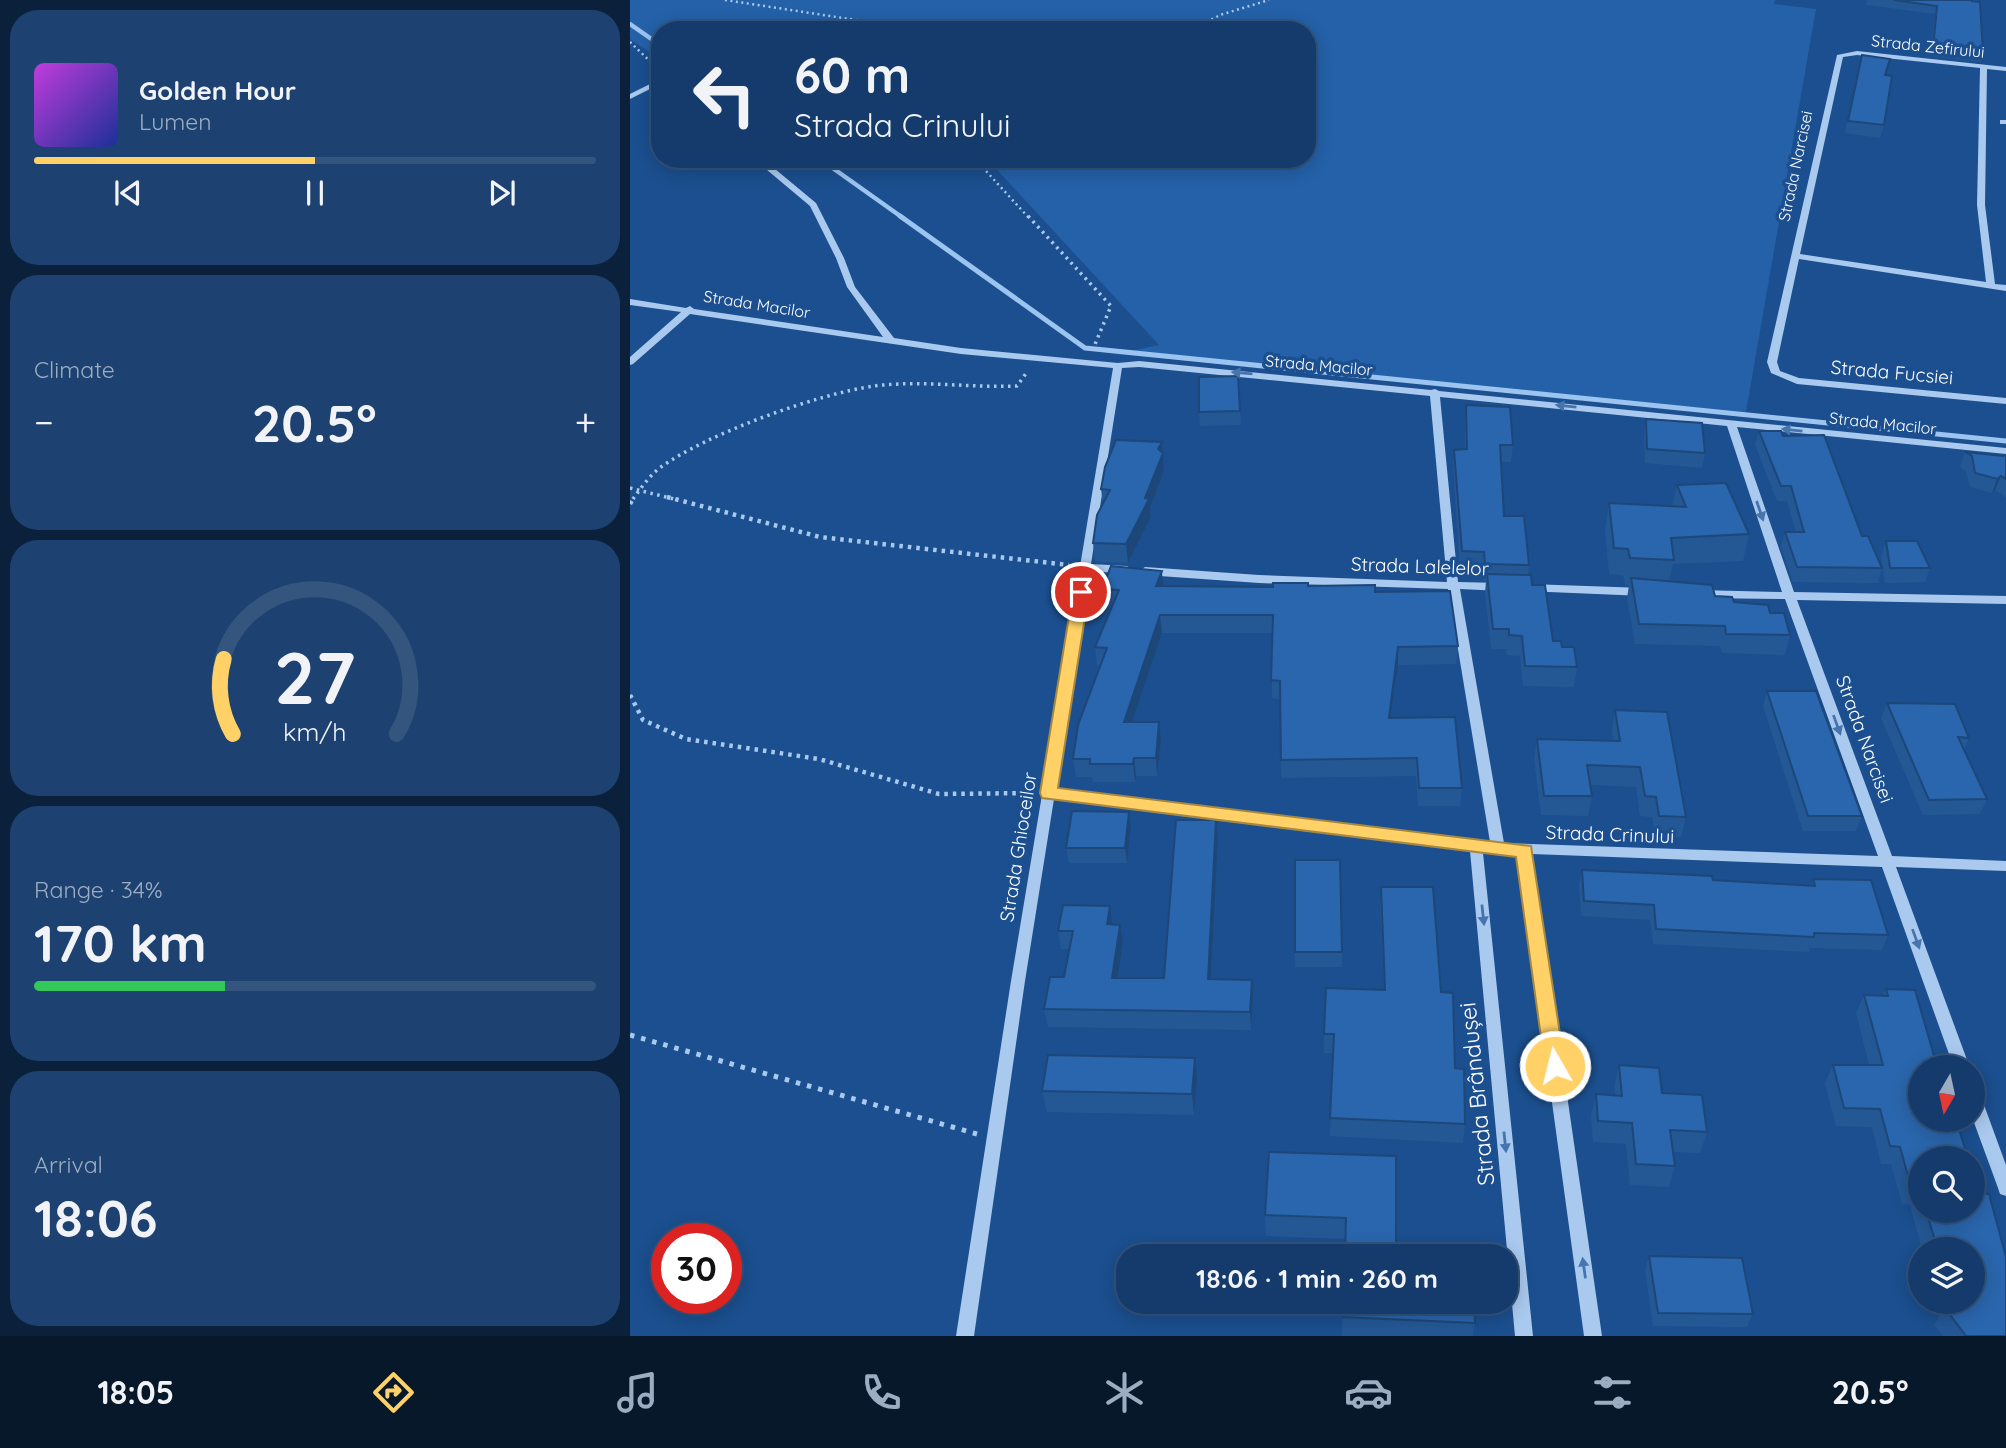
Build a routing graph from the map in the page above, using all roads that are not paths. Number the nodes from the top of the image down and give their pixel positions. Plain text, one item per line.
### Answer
1 (1847, 52) joint
2 (1984, 66) junction
3 (2006, 69) edge
4 (651, 86) edge
5 (630, 97) edge
6 (769, 168) edge
7 (1796, 256) junction
8 (1991, 286) junction
9 (2006, 288) edge
10 (634, 302) edge
11 (690, 309) junction
12 (630, 311) edge
13 (891, 341) junction
14 (630, 362) edge
15 (1118, 366) junction
16 (1776, 373) joint
17 (1435, 392) junction
18 (2006, 401) edge
19 (1731, 423) junction
20 (2006, 451) edge
21 (1085, 567) junction
22 (1453, 585) junction
23 (1655, 592) edge
24 (1682, 593) edge
25 (1790, 597) junction
26 (2006, 600) edge
27 (1049, 793) junction
28 (1476, 847) junction
29 (1498, 849) junction
30 (1524, 851) junction
31 (1888, 863) junction
32 (2006, 866) edge
33 (1957, 1055) edge
34 (1985, 1130) edge
35 (2006, 1188) edge
36 (965, 1336) edge
37 (1524, 1336) edge
38 (1593, 1336) edge

1 - 2 street, Strada Zefirului
1 - 7 street, Strada Narcisei
2 - 3 street, Strada Zefirului
2 - 8 street
4 - 5 street
6 - 13 street
7 - 8 street
7 - 16 street, Strada Narcisei
8 - 9 street
10 - 11 street, Strada Macilor
10 - 12 street
11 - 13 street, Strada Macilor
11 - 14 street
13 - 15 street, Strada Macilor
17 -> 15 street, Strada Macilor
15 - 21 street, Strada Ghioceilor
16 - 18 street, Strada Fucsiei
19 -> 17 street, Strada Macilor
17 - 22 street
20 -> 19 street, Strada Macilor
19 -> 25 street, Strada Narcisei
21 - 22 street, Strada Lalelelor
21 - 27 street, Strada Ghioceilor
22 - 23 street, Strada Lalelelor
22 - 29 street
24 - 25 street
25 - 26 street
25 -> 31 street, Strada Narcisei
27 - 28 street, Strada Crinului
27 - 36 street, Strada Ghioceilor
28 - 29 street, Strada Crinului
28 -> 37 street, Strada Brândușei
29 - 30 street, Strada Crinului
30 - 31 street, Strada Crinului
38 -> 30 street
31 - 32 street, Strada Crinului
31 -> 33 street, Strada Narcisei
34 - 35 street

